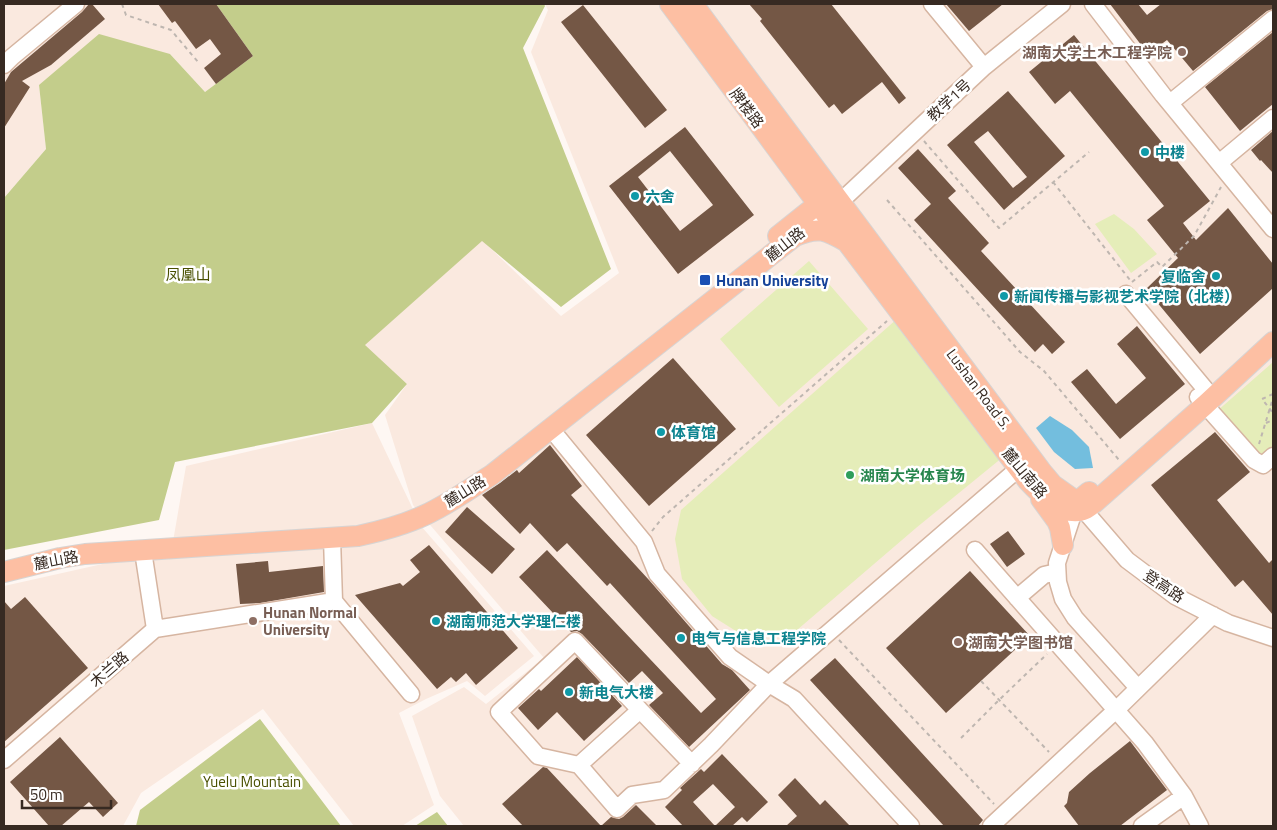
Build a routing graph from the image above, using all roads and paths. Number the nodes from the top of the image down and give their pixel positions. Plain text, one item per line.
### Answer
1 (76, 4) edge
2 (122, 4) edge
3 (670, 4) edge
4 (693, 4) edge
5 (932, 4) edge
6 (1062, 4) edge
7 (1093, 4) edge
8 (1273, 19) edge
9 (198, 62) dead end
10 (4, 65) edge
11 (984, 67) junction
12 (1170, 103) junction
13 (1273, 118) edge
14 (916, 131) junction
15 (1089, 152) dead end
16 (1223, 168) junction
17 (798, 177) junction
18 (887, 200) dead end
19 (829, 203) junction
20 (1273, 229) edge
21 (792, 232) junction
22 (848, 242) junction
23 (1129, 288) joint
24 (888, 320) dead end
25 (1273, 327) edge
26 (1273, 342) edge
27 (1273, 394) edge
28 (1203, 397) junction
29 (1273, 398) edge
30 (1270, 409) junction
31 (1273, 413) edge
32 (1273, 420) edge
33 (1266, 423) junction
34 (551, 429) junction
35 (1273, 456) edge
36 (1254, 460) junction
37 (1122, 464) junction
38 (1024, 474) junction
39 (1078, 508) junction
40 (663, 517) dead end
41 (332, 538) junction
42 (1063, 545) junction
43 (975, 550) dead end
44 (143, 551) junction
45 (4, 560) edge
46 (4, 572) edge
47 (1057, 572) junction
48 (1017, 598) junction
49 (334, 600) junction
50 (1213, 615) junction
51 (155, 629) junction
52 (831, 631) junction
53 (1273, 638) edge
54 (1058, 644) junction
55 (981, 680) dead end
56 (769, 684) junction
57 (1138, 688) junction
58 (412, 694) dead end
59 (999, 700) junction
60 (640, 710) junction
61 (1116, 710) junction
62 (962, 738) dead end
63 (4, 760) edge
64 (1059, 763) junction
65 (692, 764) junction
66 (578, 765) junction
67 (1184, 796) junction
68 (1004, 814) junction
69 (911, 826) edge
70 (991, 826) edge
71 (1142, 826) edge
72 (1200, 826) edge

1 - 10 street
2 - 9 path
3 - 17 main road, 牌楼路
4 - 19 main road, 牌楼路
5 - 11 street
6 - 11 street, 教学1号
7 - 12 street
8 - 12 street
11 - 14 street, 教学1号
12 - 16 street
13 - 16 street
14 - 15 path
14 - 19 street, 教学1号
16 - 20 street
16 - 23 path
17 - 19 main road, 牌楼路
17 - 21 main road
18 - 37 path
19 - 21 main road, 麓山路
19 - 22 main road, 麓山南路
19 - 39 main road, Lushan Road S.
21 - 22 main road
21 - 34 main road, 麓山路
21 - 45 main road, 麓山路
22 - 38 main road, 麓山南路
23 - 28 street
24 - 40 path
25 - 28 main road
26 - 28 main road
27 - 30 path
28 - 36 street
28 - 37 main road
28 - 39 main road
29 - 30 path
30 - 31 path
30 - 33 path
32 - 33 path
33 - 36 path
34 - 41 main road, 麓山路
34 - 56 street
35 - 36 street
37 - 39 main road
38 - 39 main road, 麓山南路
38 - 42 main road
38 - 52 street
39 - 42 street
39 - 50 street, 登高路
41 - 44 main road, 麓山路
41 - 49 street
42 - 47 street
43 - 48 street
44 - 46 main road, 麓山路
44 - 51 street
47 - 48 street
47 - 57 street
48 - 54 street
49 - 51 street
49 - 58 street
50 - 53 street, 登高路
50 - 57 street
51 - 63 street, 木兰路
52 - 56 street
52 - 68 path
54 - 59 path
54 - 61 street
55 - 59 path
56 - 65 street
56 - 69 street
57 - 61 street
59 - 62 path
59 - 64 path
60 - 65 street
60 - 66 street
60 - 66 street
61 - 64 street
61 - 67 street
64 - 68 street
65 - 66 street
67 - 71 street
67 - 72 street
68 - 70 street

